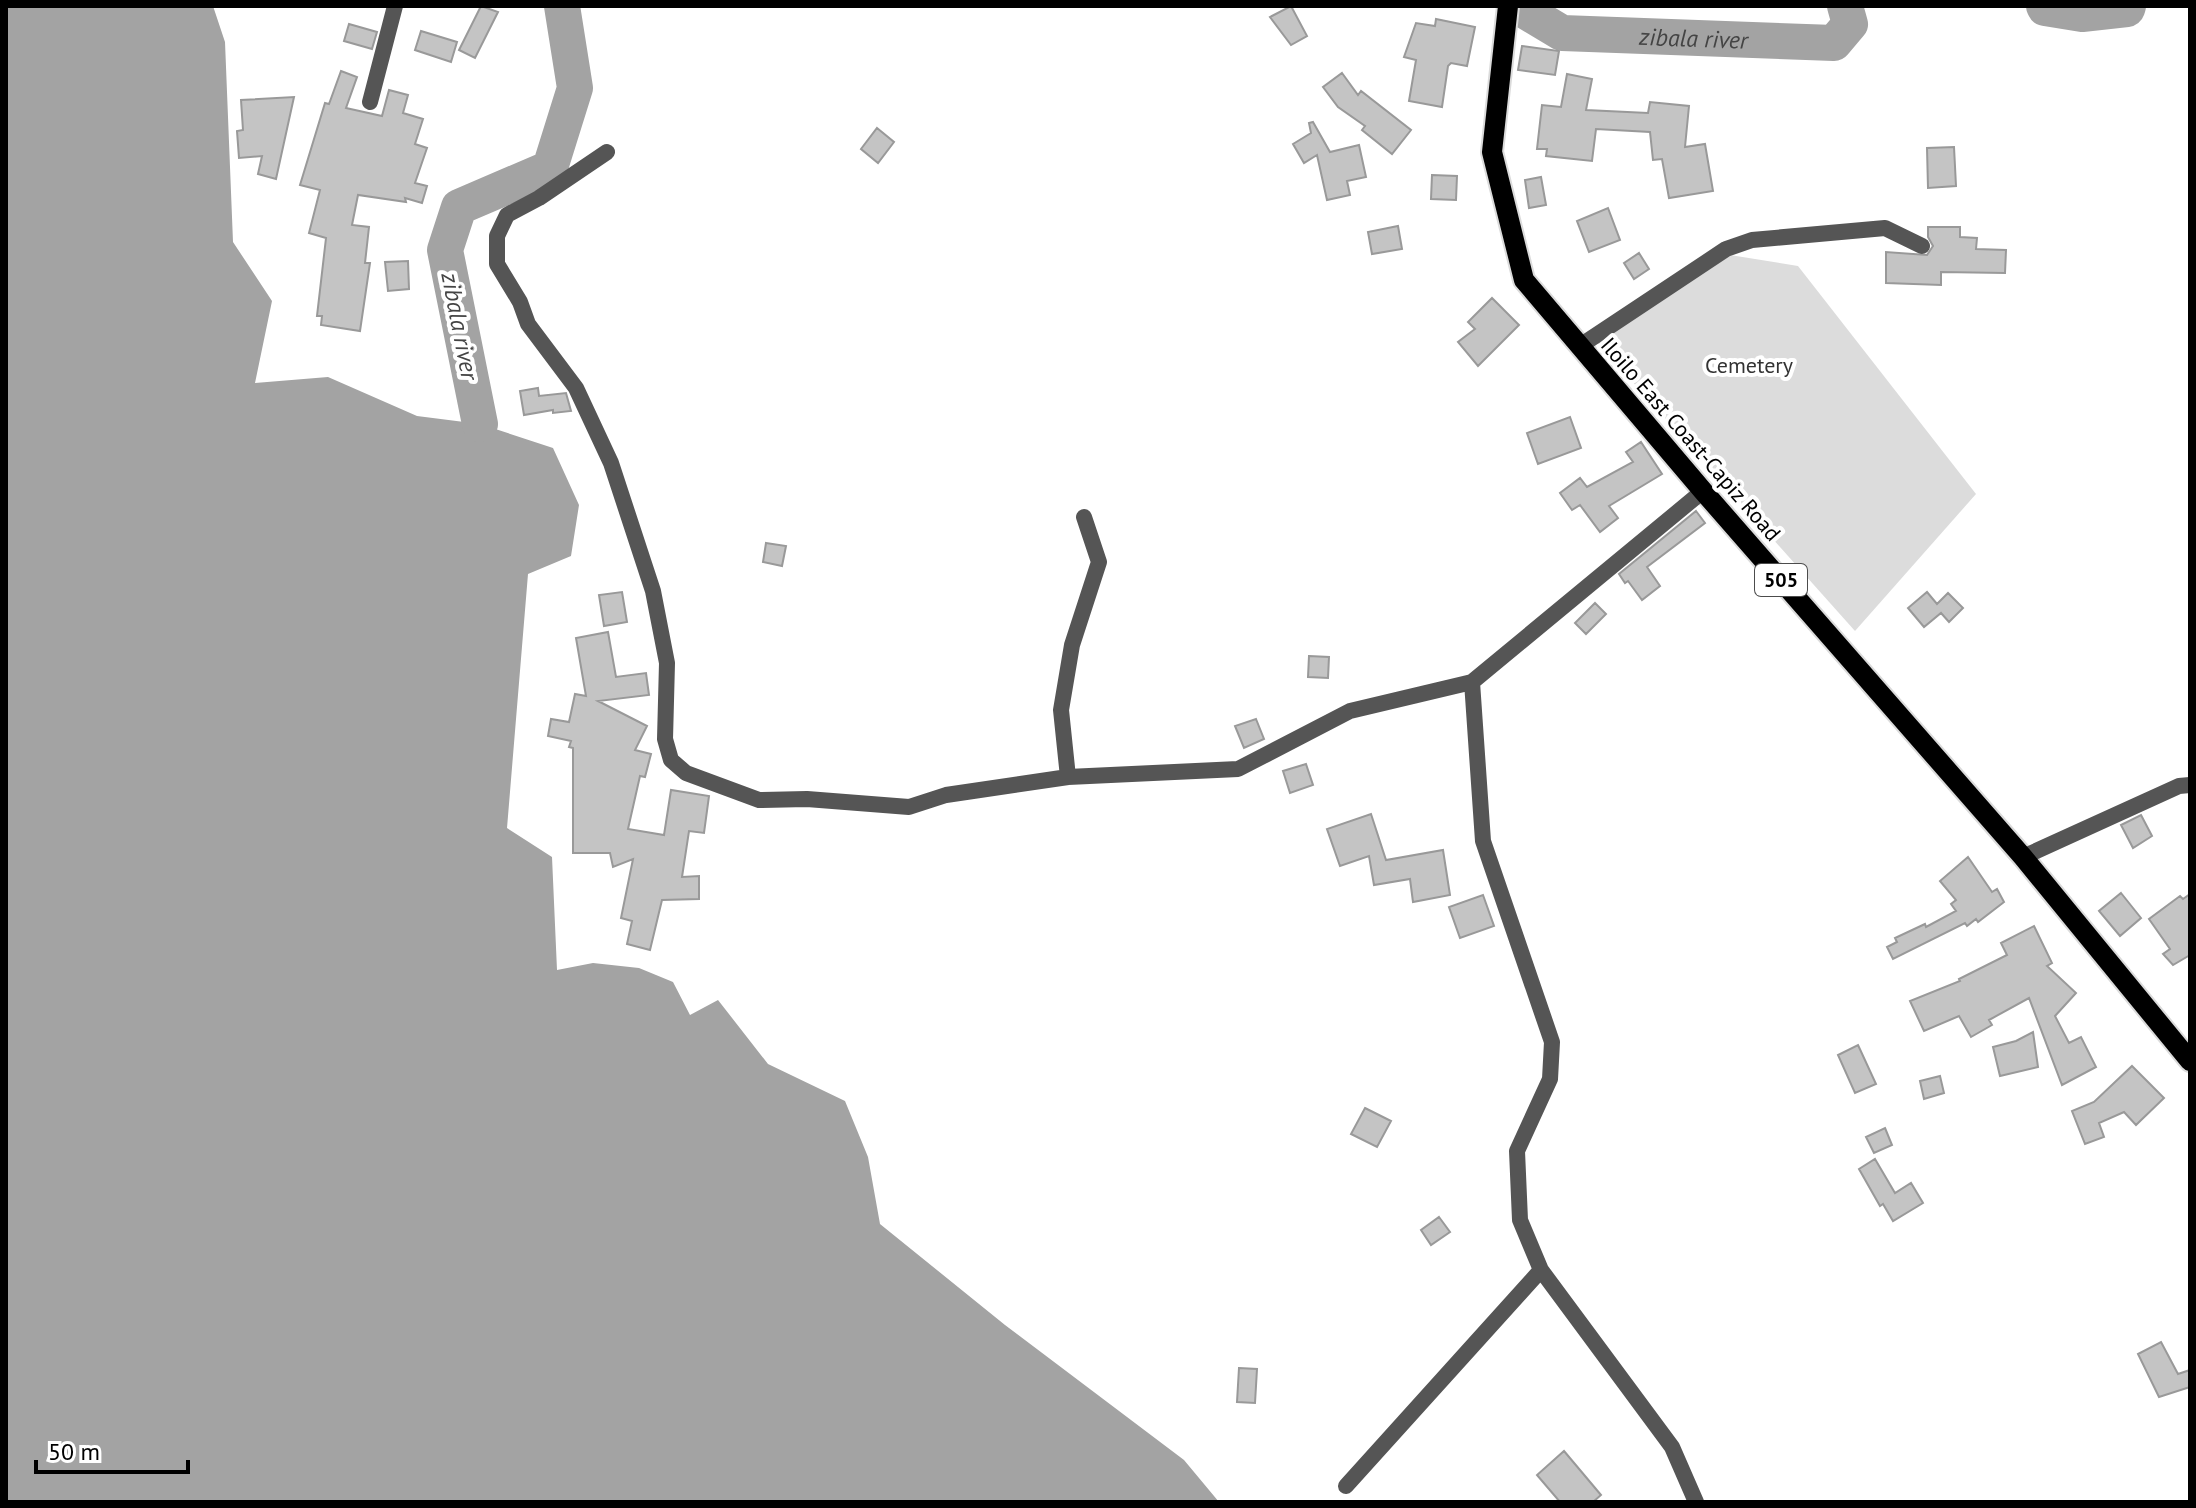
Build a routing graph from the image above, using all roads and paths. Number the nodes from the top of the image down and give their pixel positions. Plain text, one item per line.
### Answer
1 (395, 6) edge
2 (1508, 6) edge
3 (370, 102) dead end
4 (607, 152) dead end
5 (1922, 246) dead end
6 (1580, 346) junction
7 (1703, 491) junction
8 (1084, 517) dead end
9 (1472, 682) junction
10 (1068, 777) junction
11 (2190, 785) edge
12 (2023, 857) junction
13 (2190, 1061) edge
14 (1541, 1270) junction
15 (1346, 1486) dead end
16 (1696, 1502) edge

1 - 3 street
2 - 6 main road, Iloilo East Coast-Capiz Road / 505
4 - 10 street
5 - 6 street
6 - 7 main road, Iloilo East Coast-Capiz Road / 505
7 - 9 street
7 - 12 main road, Iloilo East Coast-Capiz Road / 505
8 - 10 street
9 - 10 street
9 - 14 street
11 - 12 street
12 - 13 main road, Iloilo East Coast-Capiz Road / 505
14 - 15 street
14 - 16 street

